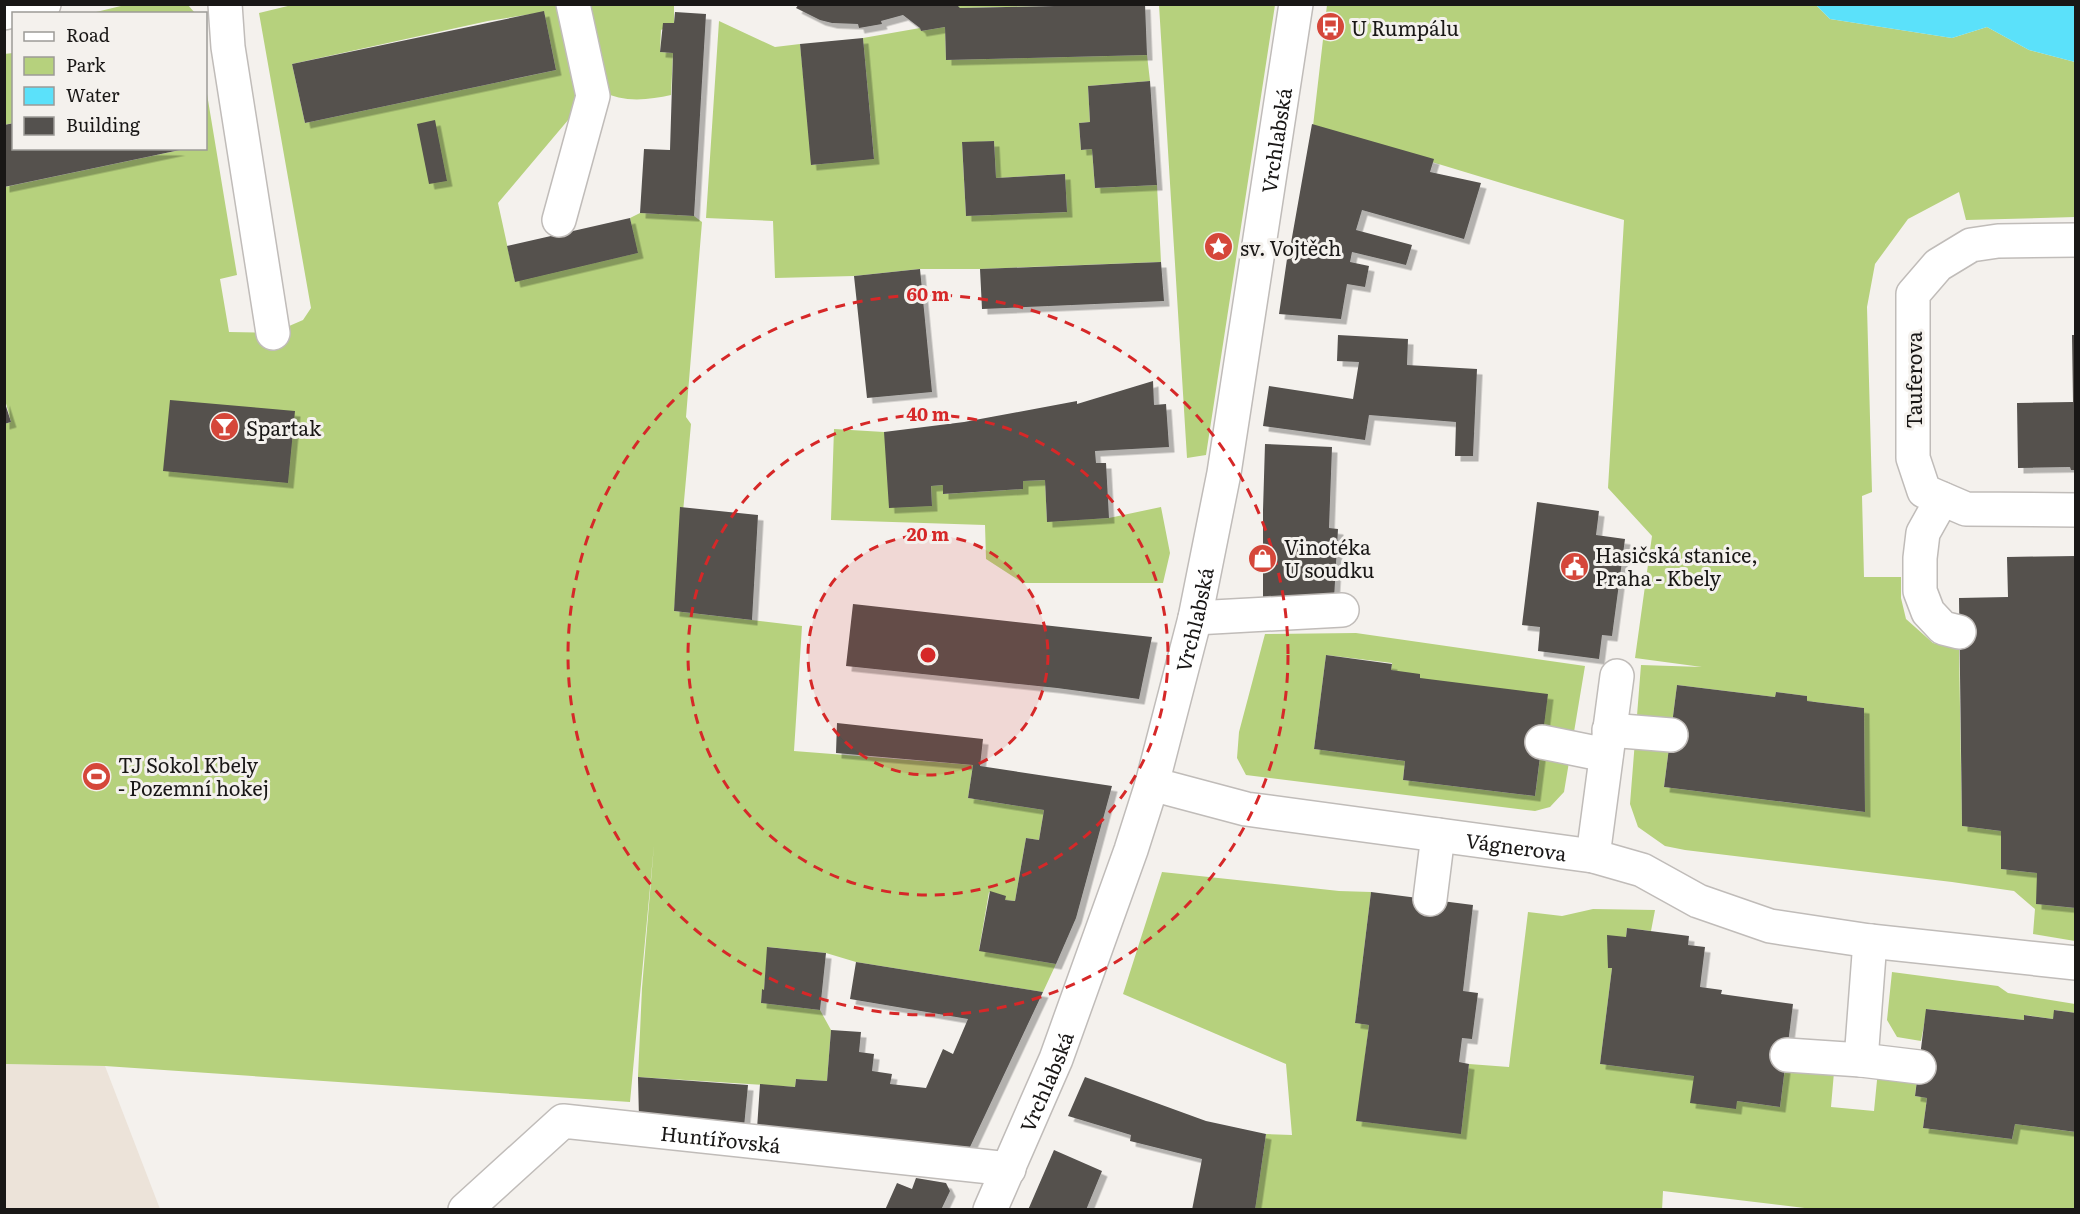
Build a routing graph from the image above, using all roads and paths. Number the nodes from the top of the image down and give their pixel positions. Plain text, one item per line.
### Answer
1 (44, 4) edge
2 (225, 4) edge
3 (573, 4) edge
4 (1296, 4) edge
5 (4, 13) edge
6 (559, 220) dead end
7 (2076, 240) edge
8 (273, 333) dead end
9 (1942, 499) junction
10 (2076, 510) edge
11 (1341, 610) dead end
12 (1195, 618) junction
13 (1959, 632) dead end
14 (1617, 676) dead end
15 (1671, 735) dead end
16 (1542, 742) dead end
17 (1608, 743) junction
18 (1152, 784) junction
19 (1438, 835) junction
20 (1593, 856) junction
21 (1430, 900) dead end
22 (1870, 941) junction
23 (2076, 963) edge
24 (1787, 1054) dead end
25 (1861, 1060) junction
26 (1918, 1067) dead end
27 (1009, 1169) junction
28 (465, 1209) edge
29 (990, 1209) edge

1 - 5 street
2 - 8 street
3 - 6 street
4 - 12 street, Vrchlabská
7 - 9 street, Tauferova
9 - 10 street, Tauferova
9 - 13 street
11 - 12 street
12 - 18 street, Vrchlabská
14 - 17 street
15 - 17 street
16 - 17 street
17 - 20 street
18 - 19 street, Vágnerova
18 - 27 street, Vrchlabská
19 - 20 street, Vágnerova
19 - 21 street
20 - 22 street, Vágnerova
22 - 23 street, Vágnerova
22 - 25 street
24 - 25 street
25 - 26 street
27 - 28 street, Huntířovská
27 - 29 street, Vrchlabská

